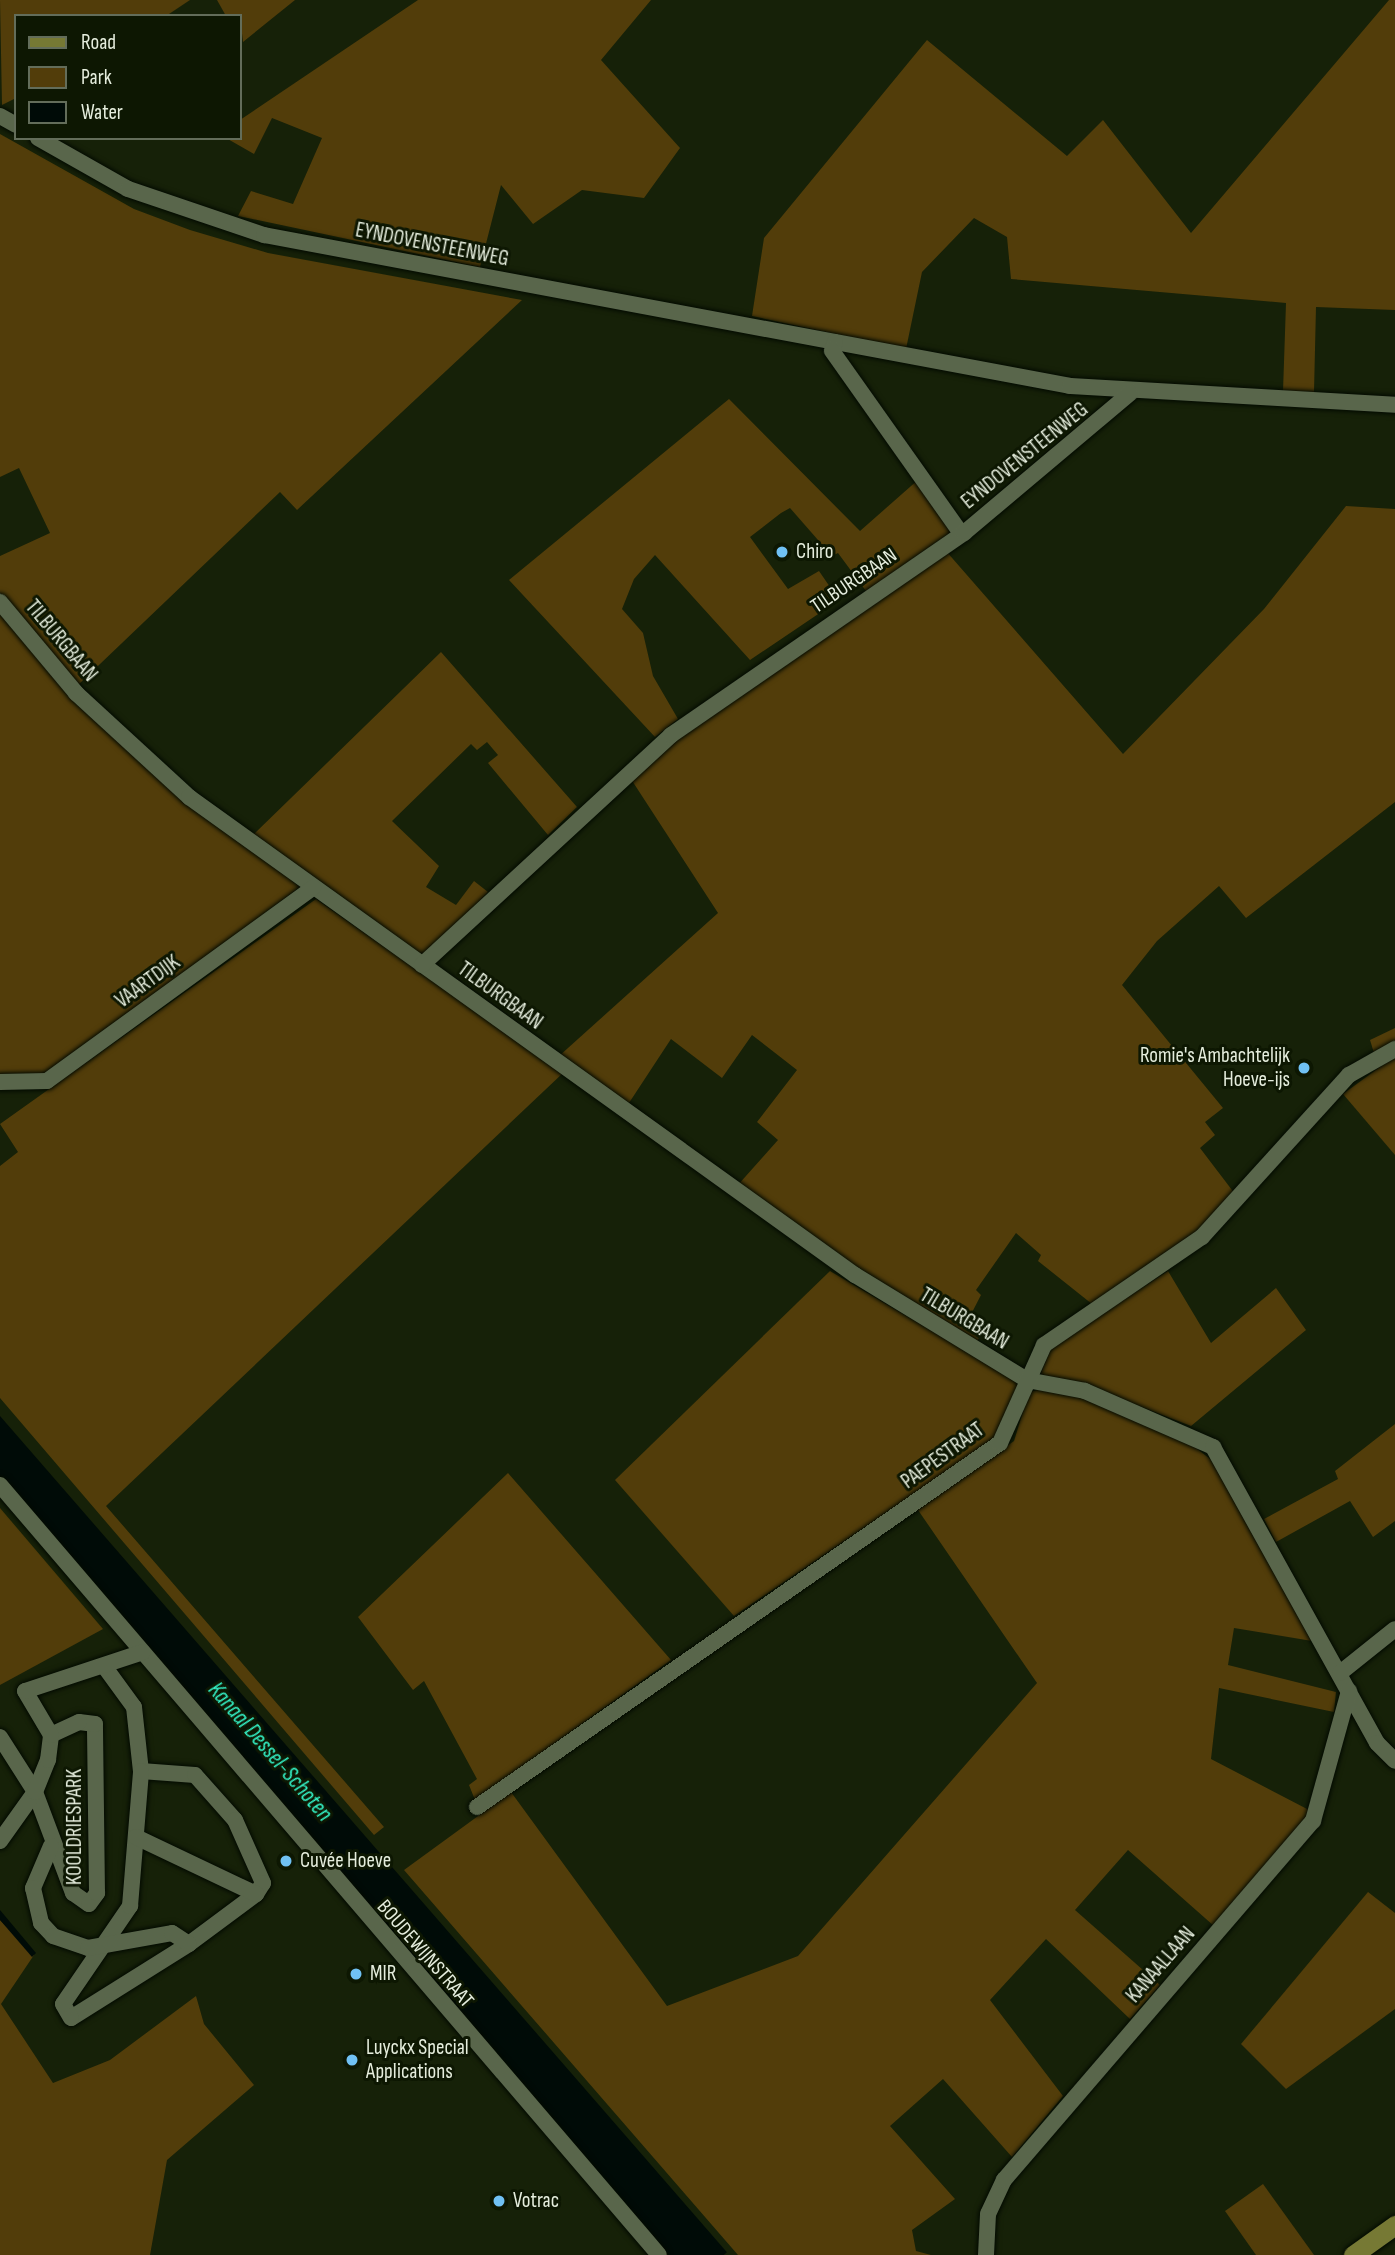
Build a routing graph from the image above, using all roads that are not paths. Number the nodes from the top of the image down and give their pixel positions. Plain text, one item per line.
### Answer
1 (42, 140) edge
2 (835, 342) junction
3 (1130, 393) junction
4 (1395, 405) edge
5 (961, 533) junction
6 (0, 602) edge
7 (313, 888) junction
8 (422, 965) junction
9 (1395, 1049) edge
10 (0, 1082) edge
11 (1027, 1380) junction
12 (0, 1485) edge
13 (1395, 1629) edge
14 (144, 1652) junction
15 (104, 1666) junction
16 (1340, 1673) junction
17 (1349, 1690) junction
18 (51, 1735) junction
19 (0, 1737) edge
20 (1395, 1761) edge
21 (141, 1771) junction
22 (35, 1792) junction
23 (477, 1807) dead end
24 (136, 1837) junction
25 (0, 1841) edge
26 (51, 1846) junction
27 (256, 1895) junction
28 (101, 1943) junction
29 (189, 1944) junction
30 (1395, 2225) edge
31 (659, 2255) edge
32 (986, 2255) edge
33 (1353, 2255) edge

1 - 2 street, EYNDOVENSTEENWEG
2 - 3 street, EYNDOVENSTEENWEG
2 - 5 street, EYNDOVENSTEENWEG
3 - 4 street, EYNDOVENSTEENWEG
3 - 5 street, EYNDOVENSTEENWEG
5 - 8 street, TILBURGBAAN
6 - 7 street, TILBURGBAAN
7 - 8 street, TILBURGBAAN
7 - 10 street, VAARTDIJK
8 - 11 street, TILBURGBAAN
9 - 11 street, PAEPESTRAAT
11 - 16 street, TILBURGBAAN
11 - 23 street, PAEPESTRAAT
12 - 14 street, BOUDEWIJNSTRAAT
13 - 16 street
14 - 15 street
14 - 31 street, BOUDEWIJNSTRAAT
15 - 18 street
15 - 21 street
16 - 17 street, TILBURGBAAN
17 - 20 street, TILBURGBAAN
17 - 32 street, KANAALLAAN
18 - 22 street, KOOLDRIESPARK
18 - 26 street, KOOLDRIESPARK
19 - 22 street, KOOLDRIESPARK
21 - 24 street
21 - 27 street
22 - 25 street, KOOLDRIESPARK
22 - 26 street, KOOLDRIESPARK
24 - 27 street
24 - 28 street
26 - 28 street, KOOLDRIESPARK
27 - 29 street
28 - 29 street, KOOLDRIESPARK
28 - 29 street
30 - 33 main road

